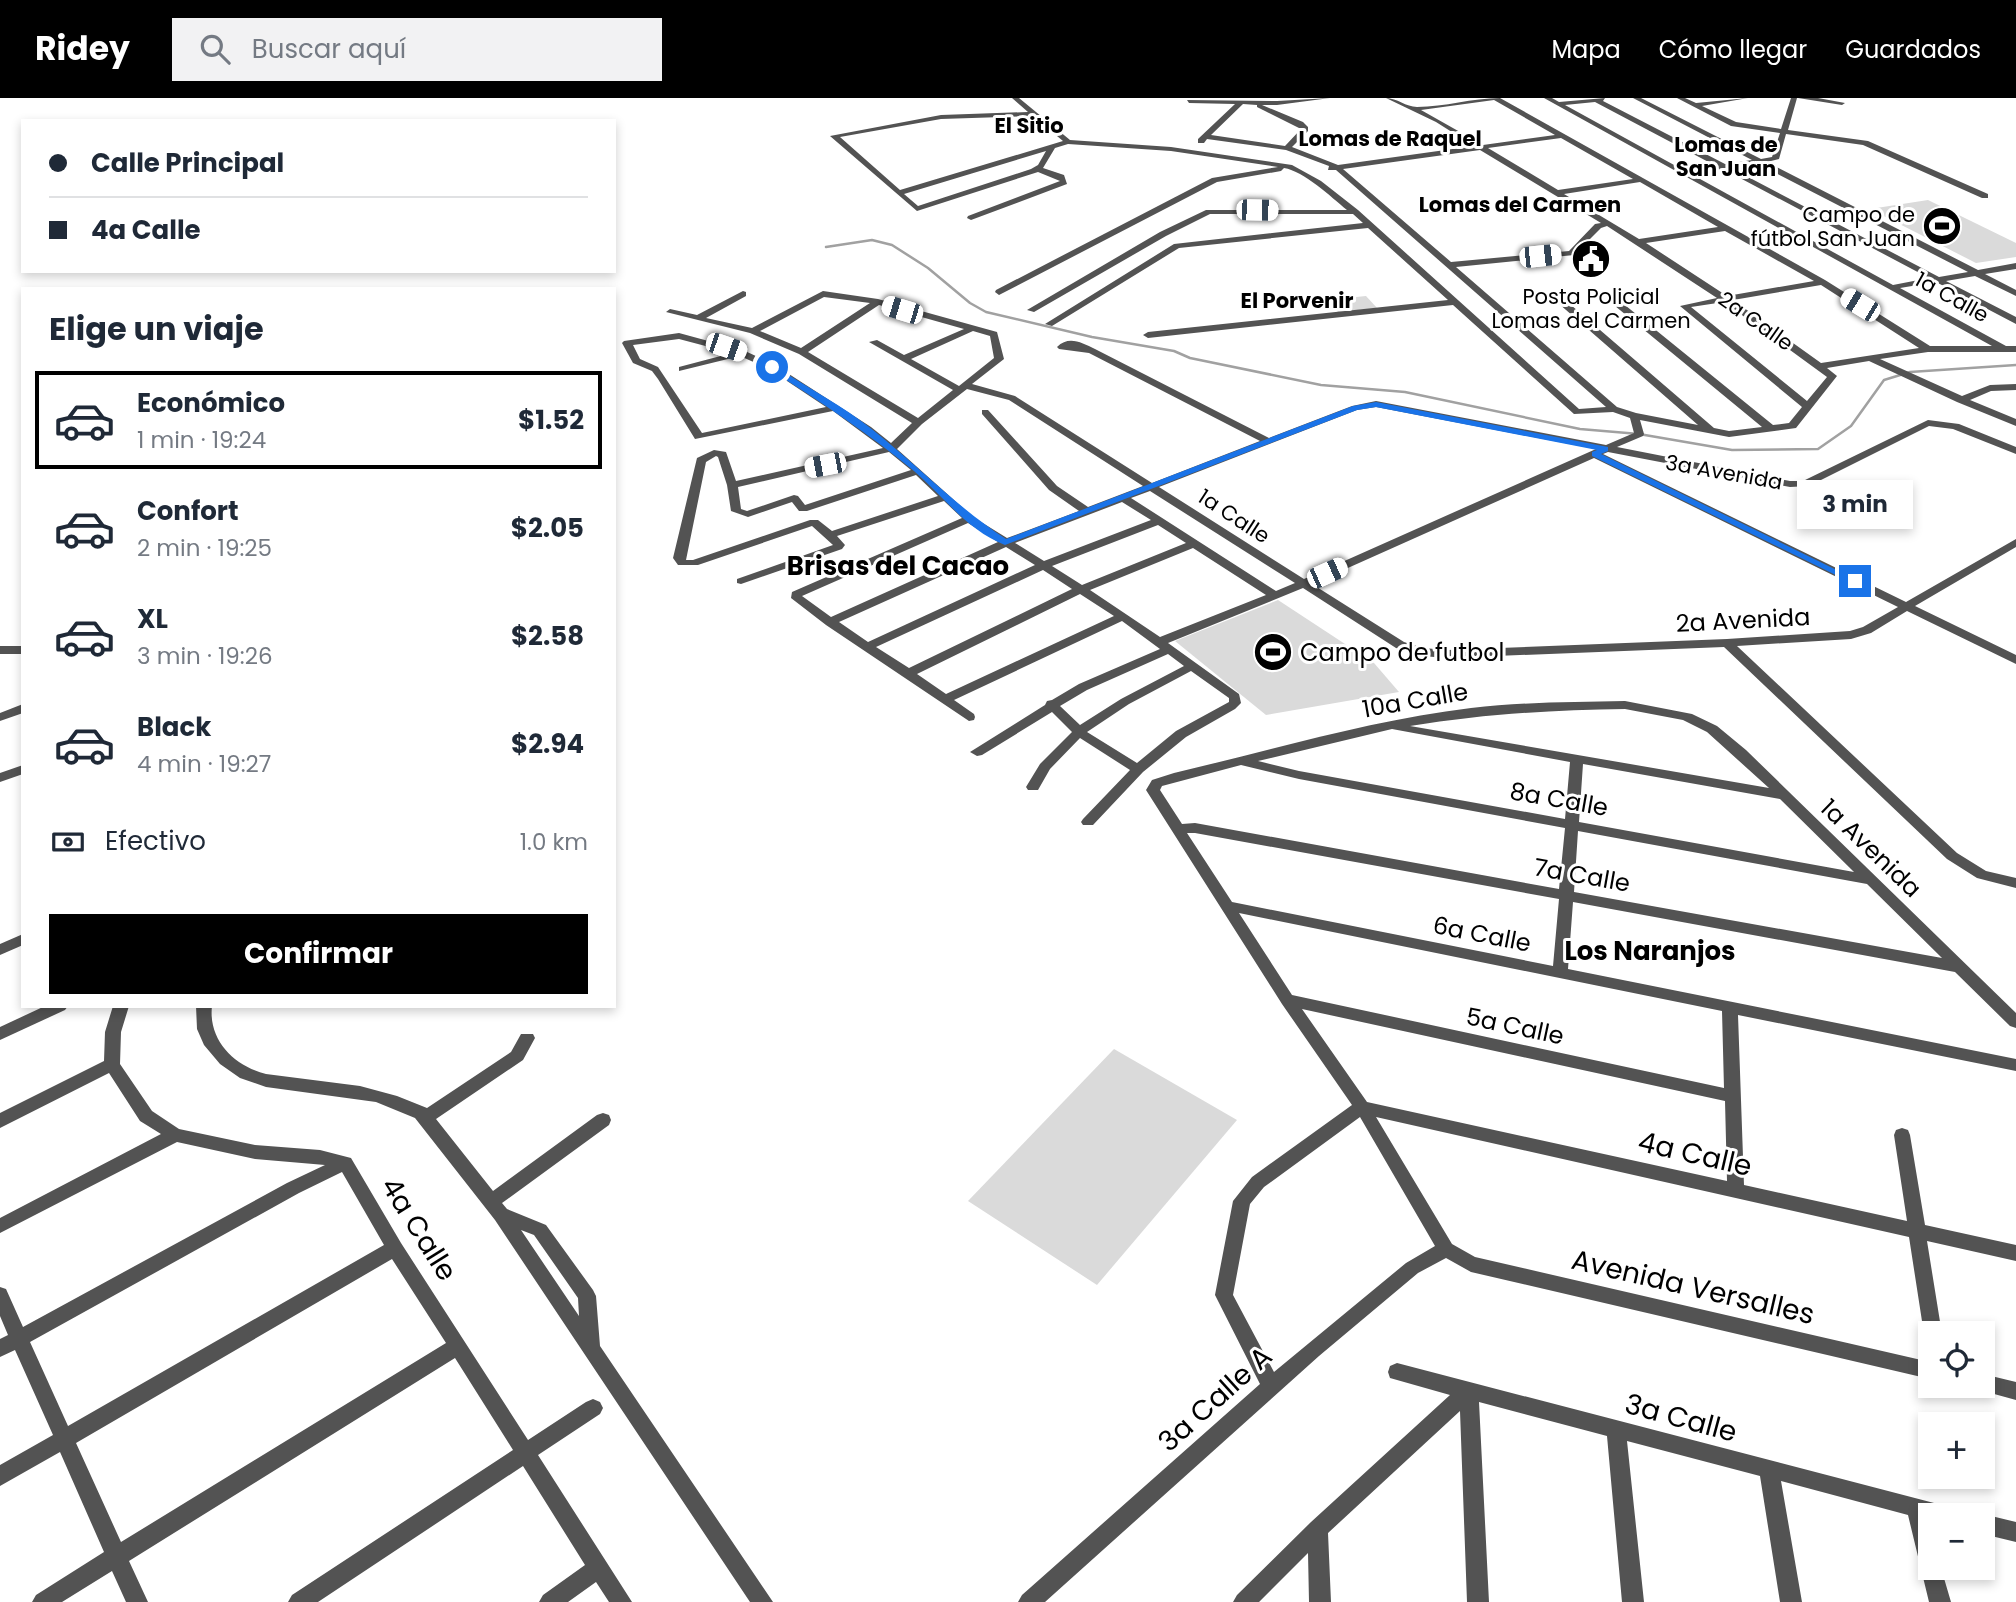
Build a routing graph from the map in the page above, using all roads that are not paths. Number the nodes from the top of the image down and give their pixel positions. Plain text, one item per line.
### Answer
1 (1015, 98) edge
2 (1327, 98) edge
3 (1389, 98) edge
4 (1495, 98) edge
5 (1547, 98) edge
6 (1606, 98) edge
7 (1636, 98) edge
8 (1680, 98) edge
9 (1745, 98) edge
10 (1794, 98) edge
11 (1801, 98) edge
12 (1594, 99) edge
13 (1189, 101) dead end
14 (1240, 103) junction
15 (1254, 103) junction
16 (1842, 103) dead end
17 (1558, 104) junction
18 (1694, 105) junction
19 (1416, 108) junction
20 (1036, 114) junction
21 (1783, 131) junction
22 (1562, 136) junction
23 (1206, 137) junction
24 (1068, 142) junction
25 (1053, 146) junction
26 (1287, 148) junction
27 (1479, 148) junction
28 (1190, 151) junction
29 (1761, 162) junction
30 (1292, 167) junction
31 (1338, 167) junction
32 (1723, 168) junction
33 (1038, 169) junction
34 (1302, 171) junction
35 (1684, 173) junction
36 (1641, 180) junction
37 (898, 193) junction
38 (1554, 193) junction
39 (1985, 196) dead end
40 (1329, 212) junction
41 (1355, 212) junction
42 (971, 218) dead end
43 (1606, 224) junction
44 (1370, 225) junction
45 (1347, 228) junction
46 (1727, 228) junction
47 (1163, 234) junction
48 (1638, 242) junction
49 (1177, 246) junction
50 (1450, 265) junction
51 (2016, 266) edge
52 (1976, 272) junction
53 (1936, 279) junction
54 (1822, 282) junction
55 (1894, 287) junction
56 (999, 292) dead end
57 (2016, 293) edge
58 (743, 294) dead end
59 (1724, 298) junction
60 (1612, 299) dead end
61 (1561, 301) dead end
62 (878, 302) junction
63 (1456, 302) junction
64 (1031, 310) dead end
65 (670, 312) dead end
66 (699, 318) junction
67 (2016, 321) edge
68 (1049, 324) dead end
69 (975, 327) junction
70 (753, 331) junction
71 (1148, 335) dead end
72 (874, 342) dead end
73 (1084, 348) dead end
74 (1928, 349) junction
75 (2011, 349) edge
76 (742, 352) junction
77 (802, 352) junction
78 (1870, 357) junction
79 (904, 359) junction
80 (1821, 366) junction
81 (682, 369) dead end
82 (2016, 387) edge
83 (961, 388) junction
84 (1990, 388) junction
85 (2016, 398) edge
86 (1960, 400) junction
87 (1810, 407) junction
88 (835, 408) junction
89 (1614, 409) junction
90 (985, 412) dead end
91 (1634, 416) junction
92 (918, 422) junction
93 (2016, 423) edge
94 (1771, 429) junction
95 (1712, 432) junction
96 (1267, 441) junction
97 (891, 449) junction
98 (1600, 451) junction
99 (2016, 451) edge
100 (918, 471) junction
101 (732, 485) junction
102 (1151, 485) junction
103 (944, 497) junction
104 (1122, 497) junction
105 (803, 509) junction
106 (1086, 511) junction
107 (970, 519) junction
108 (1158, 521) junction
109 (814, 522) junction
110 (830, 535) junction
111 (1005, 542) junction
112 (2016, 542) edge
113 (1194, 544) junction
114 (1045, 565) junction
115 (741, 581) dead end
116 (1304, 583) junction
117 (1082, 589) junction
118 (1275, 596) junction
119 (1905, 605) junction
120 (1123, 615) junction
121 (830, 622) junction
122 (1727, 643) junction
123 (1166, 645) junction
124 (867, 646) junction
125 (0, 650) edge
126 (21, 650) edge
127 (1447, 654) joint
128 (2016, 660) edge
129 (1192, 666) junction
130 (909, 673) junction
131 (946, 699) junction
132 (1051, 704) junction
133 (0, 707) edge
134 (21, 708) edge
135 (21, 709) edge
136 (0, 717) edge
137 (969, 717) dead end
138 (1686, 717) joint
139 (1388, 726) junction
140 (1080, 733) junction
141 (1284, 751) junction
142 (977, 752) dead end
143 (1577, 759) junction
144 (1238, 761) junction
145 (1138, 769) junction
146 (21, 770) edge
147 (1299, 775) junction
148 (0, 778) edge
149 (1033, 787) dead end
150 (1783, 795) junction
151 (1088, 822) dead end
152 (1572, 825) junction
153 (1187, 828) junction
154 (1872, 880) junction
155 (2016, 883) edge
156 (1566, 895) junction
157 (1228, 906) junction
158 (21, 940) edge
159 (0, 950) edge
160 (1961, 967) junction
161 (1560, 973) junction
162 (1287, 1000) junction
163 (1730, 1007) junction
164 (56, 1008) edge
165 (120, 1008) edge
166 (203, 1008) edge
167 (2016, 1022) edge
168 (0, 1034) edge
169 (527, 1038) dead end
170 (112, 1064) junction
171 (2016, 1065) edge
172 (1733, 1096) junction
173 (1362, 1107) junction
174 (425, 1118) junction
175 (603, 1120) dead end
176 (0, 1121) edge
177 (175, 1135) junction
178 (1902, 1135) dead end
179 (320, 1157) junction
180 (345, 1163) junction
181 (293, 1188) junction
182 (1736, 1192) junction
183 (496, 1209) junction
184 (0, 1226) edge
185 (1917, 1233) junction
186 (395, 1248) junction
187 (1446, 1249) junction
188 (2016, 1253) edge
189 (0, 1295) edge
190 (1931, 1321) edge
191 (19, 1338) junction
192 (459, 1345) junction
193 (0, 1349) edge
194 (1918, 1368) edge
195 (1397, 1372) dead end
196 (1272, 1386) junction
197 (1995, 1386) edge
198 (1469, 1390) junction
199 (2016, 1391) edge
200 (593, 1408) dead end
201 (1616, 1429) junction
202 (63, 1440) junction
203 (526, 1452) junction
204 (1769, 1471) junction
205 (0, 1476) edge
206 (1916, 1507) joint
207 (1918, 1515) edge
208 (1995, 1527) edge
209 (1318, 1529) junction
210 (2016, 1532) edge
211 (117, 1556) junction
212 (598, 1568) junction
213 (1934, 1580) edge
214 (43, 1602) edge
215 (137, 1602) edge
216 (299, 1602) edge
217 (550, 1602) edge
218 (621, 1602) edge
219 (761, 1602) edge
220 (1029, 1602) edge
221 (1244, 1602) edge
222 (1321, 1602) edge
223 (1478, 1602) edge
224 (1633, 1602) edge
225 (1791, 1602) edge
226 (1940, 1602) edge

1 - 20 street
2 - 15 street
3 - 19 street, 2a Calle
4 - 19 street
4 - 22 street
5 - 17 street, 1a Calle
6 - 12 street
7 - 29 street
8 - 18 street
9 - 18 street
10 - 21 street
11 - 16 street
12 - 17 street
12 - 32 street
13 - 14 street
14 - 15 street
14 - 23 street
15 - 26 street
17 - 35 street, 1a Calle
18 - 21 street
19 - 27 street, 2a Calle
20 - 24 street
20 - 37 street
21 - 29 street
21 - 39 street
22 - 27 street
22 - 36 street
23 - 26 street
23 - 28 street
24 - 25 street
24 - 28 street
25 - 33 street
25 - 37 street
26 - 31 street
27 - 31 street
27 - 38 street, 2a Calle
28 - 30 street
29 - 32 street
29 - 52 street
30 - 34 street
30 - 56 street
31 - 34 street
31 - 50 street
32 - 35 street
32 - 53 street
33 - 37 street
33 - 42 street
34 - 41 street
35 - 55 street, 1a Calle
36 - 38 street
36 - 46 street
38 - 43 street, 2a Calle
40 - 41 street
40 - 45 street
40 - 47 street
41 - 44 street
43 - 48 street, 2a Calle
43 - 50 street
44 - 45 street
44 - 63 street
45 - 49 street
46 - 48 street
46 - 54 street
47 - 49 street
47 - 64 street
48 - 59 street, 2a Calle
49 - 68 street
50 - 89 street
51 - 52 street
52 - 53 street
52 - 57 street
53 - 55 street
53 - 67 street
54 - 59 street
54 - 74 street
55 - 75 street, 1a Calle
58 - 66 street
59 - 80 street, 2a Calle
59 - 87 street
60 - 94 street
61 - 95 street
62 - 69 street
62 - 70 street
62 - 77 street
63 - 71 street
63 - 89 street
65 - 66 street
66 - 70 street
69 - 79 street
69 - 83 street
70 - 77 street
72 - 79 street, 1a Calle
73 - 96 street
74 - 75 street
74 - 78 street
76 - 81 street
76 - 88 street
76 - 88 street
77 - 92 street
78 - 80 street
78 - 86 street
79 - 83 street, 1a Calle
80 - 87 street, 2a Calle
82 - 84 street
83 - 92 street
83 - 102 street, 1a Calle
84 - 85 street
84 - 86 street
86 - 93 street
87 - 94 street
88 - 97 street
89 - 91 street
90 - 106 street
91 - 95 street
91 - 98 street
92 - 97 street
94 - 95 street
96 - 98 street, 3a Avenida
96 - 102 street, 3a Avenida
97 - 100 street
97 - 101 street
98 - 99 street, 3a Avenida
98 - 116 street
98 - 119 street
100 - 103 street
100 - 105 street
101 - 105 street
101 - 109 street
102 - 104 street, 3a Avenida
102 - 116 street, 1a Calle
103 - 107 street
103 - 110 street
104 - 106 street, 3a Avenida
104 - 108 street
105 - 109 street
106 - 111 street, 3a Avenida
107 - 111 street
107 - 121 street
108 - 113 street
108 - 114 street
109 - 110 street
110 - 115 street
111 - 114 street
111 - 121 street, 3a Avenida
112 - 119 street, 2a Avenida
113 - 117 street
113 - 118 street
114 - 117 street
114 - 124 street
116 - 118 street
116 - 127 street, 1a Calle
117 - 120 street
117 - 130 street
118 - 123 street
119 - 122 street, 2a Avenida
119 - 128 street
120 - 123 street
120 - 131 street
121 - 124 street
122 - 127 street, 2a Avenida
122 - 155 street
123 - 129 street
123 - 132 street
124 - 130 street
125 - 126 street
129 - 140 street
129 - 145 street
130 - 131 street
131 - 137 street
132 - 140 street
132 - 142 street
133 - 134 street
135 - 136 street
138 - 139 street, 10a Calle
138 - 150 street, 1a Avenida
139 - 141 street, 10a Calle
139 - 143 street
140 - 145 street
140 - 149 street
141 - 144 street, 10a Calle
141 - 147 street
143 - 150 street
143 - 152 street
144 - 147 street, 8a Calle
144 - 153 street, 10a Calle
145 - 151 street
146 - 148 street
147 - 152 street, 8a Calle
150 - 154 street, 1a Avenida
152 - 154 street, 8a Calle
152 - 156 street
153 - 156 street, 7a Calle
153 - 157 street
154 - 160 street, 1a Avenida
156 - 160 street, 7a Calle
156 - 161 street
157 - 161 street, 6a Calle
157 - 162 street
158 - 159 street
160 - 167 street, 1a Avenida
161 - 163 street, 6a Calle
162 - 172 street, 5a Calle
162 - 173 street
163 - 171 street, 6a Calle
163 - 172 street
164 - 168 street
165 - 170 street
166 - 174 street
169 - 174 street
170 - 176 street
170 - 177 street
172 - 182 street
173 - 182 street, 4a Calle
173 - 187 street
173 - 196 street
174 - 183 street
175 - 183 street
177 - 179 street
177 - 184 street
178 - 185 street
179 - 180 street
179 - 181 street
180 - 181 street
180 - 186 street, 4a Calle
181 - 191 street
182 - 185 street, 4a Calle
183 - 219 street
185 - 188 street, 4a Calle
185 - 190 street
186 - 192 street, 4a Calle
186 - 202 street
187 - 194 street, Avenida Versalles
187 - 196 street, 3a Calle A
189 - 191 street
191 - 193 street
191 - 202 street
192 - 203 street, 4a Calle
192 - 211 street
195 - 198 street, 3a Calle
196 - 220 street, 3a Calle A
197 - 199 street
198 - 201 street, 3a Calle
198 - 209 street
198 - 223 street
200 - 203 street
201 - 204 street, 3a Calle
201 - 224 street
202 - 205 street
202 - 211 street
203 - 212 street, 4a Calle
203 - 216 street
204 - 206 street, 3a Calle
204 - 225 street
206 - 207 street
208 - 210 street
209 - 221 street
209 - 222 street
211 - 214 street
211 - 215 street
212 - 217 street
212 - 218 street, 4a Calle
213 - 226 street

